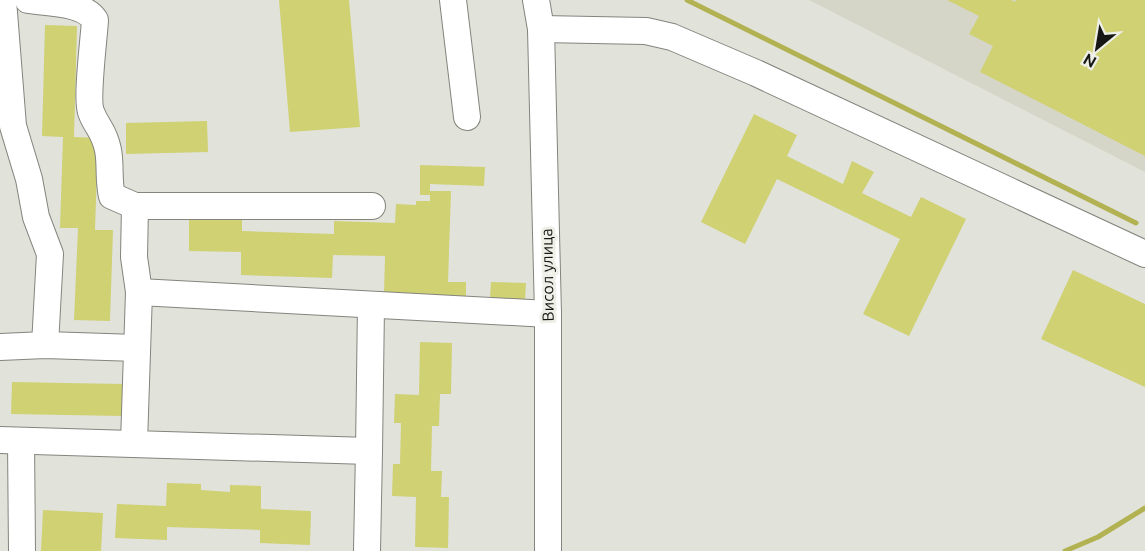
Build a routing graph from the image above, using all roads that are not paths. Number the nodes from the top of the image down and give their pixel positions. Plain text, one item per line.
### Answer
1 (3, 0) edge
2 (28, 0) edge
3 (453, 0) edge
4 (536, 0) edge
5 (541, 29) junction
6 (467, 117) dead end
7 (372, 206) dead end
8 (135, 207) junction
9 (1145, 254) edge
10 (139, 292) junction
11 (371, 305) junction
12 (548, 314) junction
13 (45, 345) junction
14 (0, 347) edge
15 (137, 348) junction
16 (10, 441) edge
17 (134, 443) junction
18 (369, 451) junction
19 (22, 551) edge
20 (367, 551) edge
21 (548, 551) edge

1 - 13 street
2 - 8 street
3 - 6 street
4 - 5 street, Висол улица
5 - 9 street
5 - 12 street, Висол улица
7 - 8 street
8 - 10 street
10 - 11 street
10 - 15 street
11 - 12 street
11 - 18 street
12 - 21 street, Висол улица
13 - 14 street
13 - 15 street
15 - 17 street
16 - 17 street
16 - 19 street
17 - 18 street
18 - 20 street

